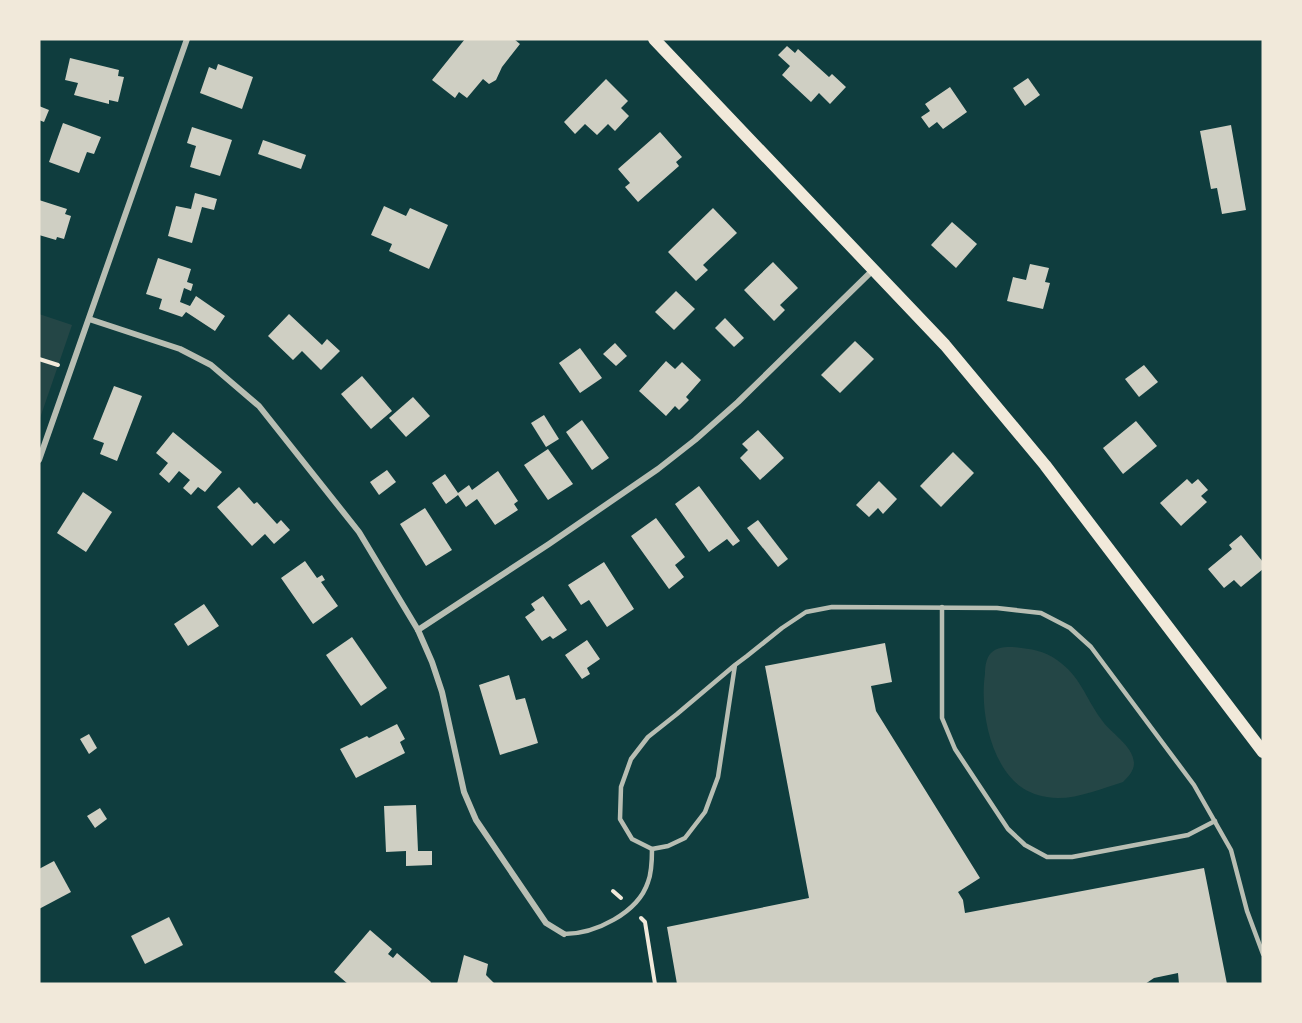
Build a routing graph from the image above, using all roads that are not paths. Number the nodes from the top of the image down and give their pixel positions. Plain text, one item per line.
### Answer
1 (187, 39) edge
2 (654, 39) edge
3 (875, 269) junction
4 (89, 319) junction
5 (39, 460) edge
6 (942, 608) junction
7 (418, 630) junction
8 (735, 665) junction
9 (1263, 752) edge
10 (1215, 821) junction
11 (652, 849) junction
12 (564, 934) joint
13 (1263, 954) edge

1 - 4 street
2 - 3 main road
3 - 7 street
3 - 9 main road
4 - 5 street
4 - 7 street
6 - 8 lane
6 - 10 lane
6 - 10 lane
7 - 12 street
8 - 11 lane
8 - 11 lane
10 - 13 lane
11 - 12 lane

